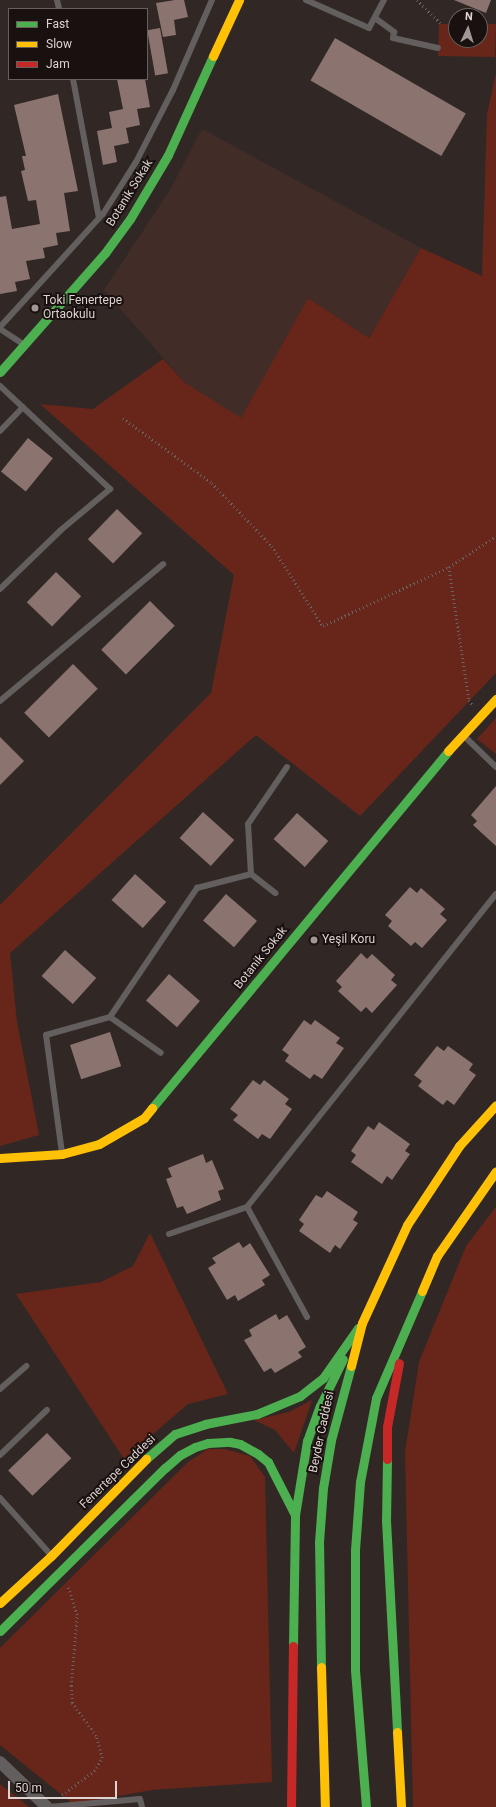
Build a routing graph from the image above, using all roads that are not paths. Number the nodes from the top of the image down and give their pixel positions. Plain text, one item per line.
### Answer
1 (212, 0) edge
2 (239, 0) edge
3 (306, 0) edge
4 (384, 0) edge
5 (375, 18) junction
6 (438, 48) dead end
7 (73, 80) edge
8 (99, 218) junction
9 (0, 328) edge
10 (25, 345) junction
11 (2, 366) edge
12 (0, 386) edge
13 (23, 408) junction
14 (0, 431) edge
15 (163, 564) dead end
16 (0, 589) edge
17 (496, 699) edge
18 (0, 701) edge
19 (463, 735) junction
20 (287, 767) dead end
21 (496, 767) edge
22 (251, 874) junction
23 (275, 893) dead end
24 (496, 894) edge
25 (110, 1017) junction
26 (161, 1053) dead end
27 (496, 1105) edge
28 (62, 1154) junction
29 (0, 1158) edge
30 (496, 1171) edge
31 (247, 1207) junction
32 (169, 1234) dead end
33 (307, 1317) dead end
34 (362, 1323) junction
35 (404, 1336) junction
36 (26, 1366) dead end
37 (0, 1389) edge
38 (47, 1410) dead end
39 (0, 1455) edge
40 (0, 1498) edge
41 (295, 1515) junction
42 (51, 1556) junction
43 (62, 1569) junction
44 (0, 1603) edge
45 (0, 1631) edge
46 (0, 1762) edge
47 (48, 1807) edge
48 (142, 1807) edge
49 (291, 1807) edge
50 (325, 1807) edge
51 (366, 1807) edge
52 (401, 1807) edge

1 - 8 lane
2 - 10 main road, Botanik Sokak
3 - 5 lane
4 - 5 lane
5 - 6 lane
7 - 8 lane
8 - 9 lane
9 - 10 lane
10 - 11 main road, Botanik Sokak
12 - 13 lane
13 - 14 lane
13 - 16 lane
15 - 18 lane
17 - 19 main road, Botanik Sokak
19 - 21 lane
19 - 28 main road, Botanik Sokak
20 - 22 lane
22 - 23 lane
22 - 25 lane
24 - 31 lane
25 - 26 lane
25 - 28 lane
27 - 34 main road, Beyder Caddesi
28 - 29 main road, Botanik Sokak
30 - 35 main road
31 - 32 lane
31 - 33 lane
34 - 41 main road
34 - 42 main road, Fenertepe Caddesi
34 - 50 main road, Beyder Caddesi
35 - 51 main road
35 - 52 main road
36 - 37 lane
38 - 39 lane
40 - 42 lane
41 - 43 main road
41 - 49 main road
42 - 43 main road
42 - 44 main road, Fenertepe Caddesi
43 - 45 main road
46 - 47 street
47 - 48 lane

